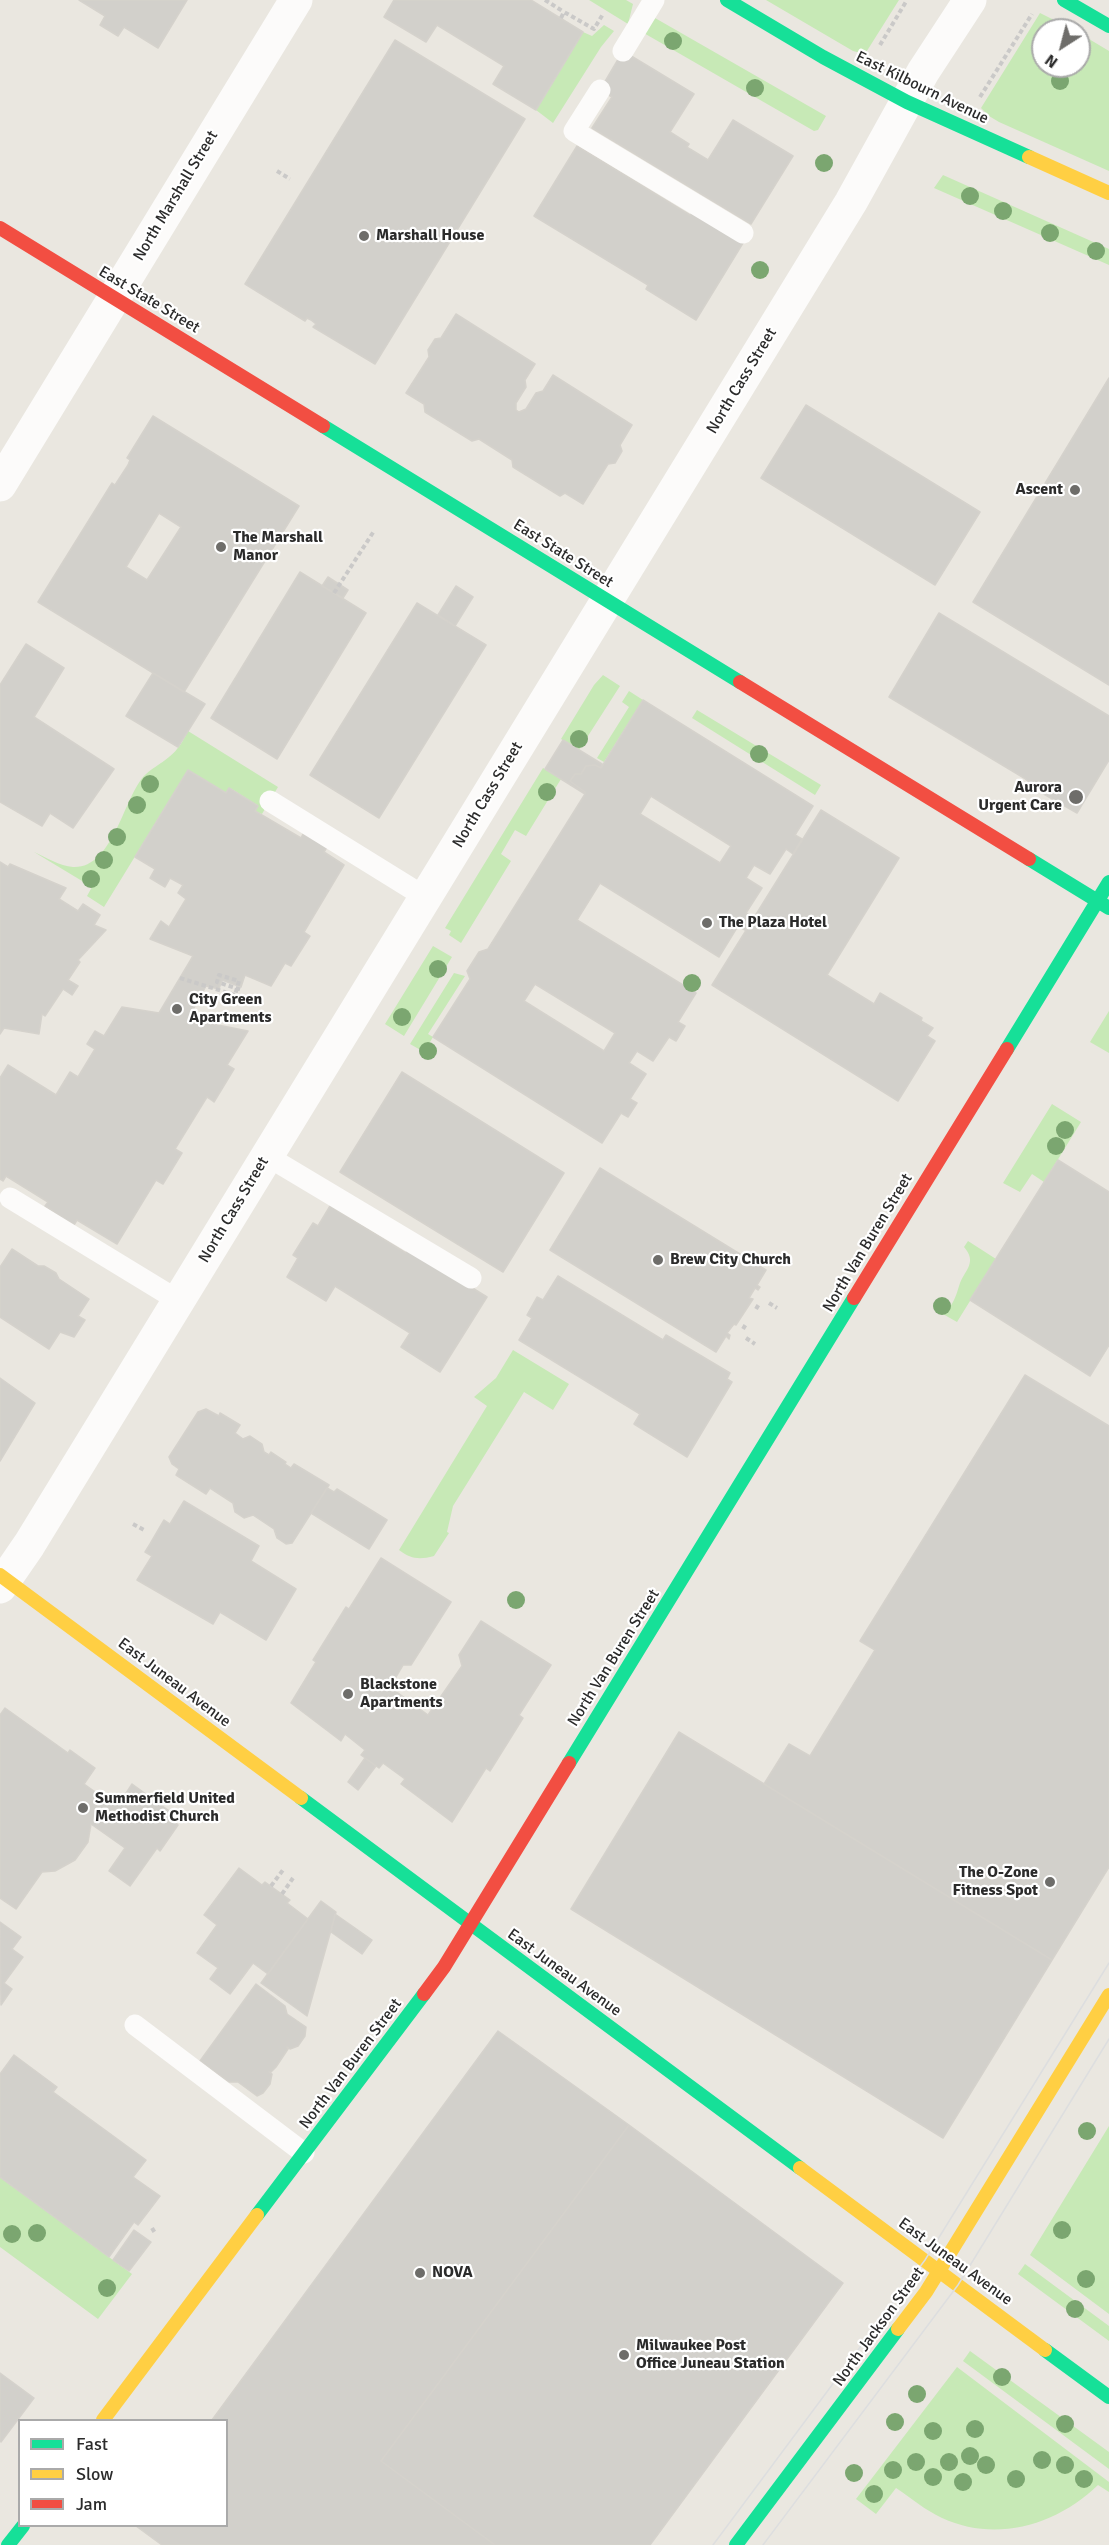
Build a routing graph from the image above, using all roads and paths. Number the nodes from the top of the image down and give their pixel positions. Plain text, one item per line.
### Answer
1 (296, 0) edge
2 (545, 0) edge
3 (654, 0) edge
4 (727, 0) edge
5 (907, 0) edge
6 (970, 0) edge
7 (1064, 0) edge
8 (564, 12) junction
9 (603, 14) dead end
10 (1032, 14) dead end
11 (561, 18) dead end
12 (1109, 26) edge
13 (623, 51) dead end
14 (874, 54) dead end
15 (600, 90) dead end
16 (978, 100) dead end
17 (907, 102) junction
18 (277, 171) dead end
19 (290, 179) dead end
20 (1109, 193) edge
21 (0, 228) edge
22 (743, 233) dead end
23 (115, 298) junction
24 (0, 484) edge
25 (374, 531) dead end
26 (334, 593) dead end
27 (607, 601) junction
28 (270, 801) dead end
29 (1109, 882) edge
30 (425, 897) junction
31 (1103, 905) edge
32 (180, 978) dead end
33 (239, 990) junction
34 (256, 1015) dead end
35 (264, 1019) dead end
36 (267, 1156) junction
37 (10, 1198) dead end
38 (471, 1278) dead end
39 (179, 1302) junction
40 (769, 1303) dead end
41 (759, 1304) dead end
42 (777, 1308) dead end
43 (756, 1309) dead end
44 (746, 1324) dead end
45 (743, 1329) dead end
46 (746, 1338) dead end
47 (755, 1344) dead end
48 (133, 1524) dead end
49 (144, 1530) dead end
50 (2, 1580) edge
51 (283, 1870) dead end
52 (293, 1878) dead end
53 (271, 1886) dead end
54 (282, 1894) dead end
55 (470, 1925) junction
56 (1109, 1995) edge
57 (135, 2025) dead end
58 (304, 2153) junction
59 (152, 2228) dead end
60 (155, 2233) dead end
61 (939, 2271) junction
62 (1109, 2397) edge
63 (104, 2419) edge
64 (736, 2545) edge

1 - 23 street, North Marshall Street
2 - 8 path
3 - 13 lane
4 - 17 main road, East Kilbourn Avenue
5 - 14 path
6 - 17 street, North Cass Street
7 - 12 main road
8 - 9 path
8 - 11 path
10 - 16 path
15 - 22 lane
17 - 20 main road, East Kilbourn Avenue
17 - 27 street, North Cass Street
18 - 19 path
21 - 23 main road, East State Street
23 - 24 street, North Marshall Street
23 - 27 main road, East State Street
25 - 26 path
27 - 30 street, North Cass Street
27 - 31 main road, East State Street
28 - 30 lane
29 - 31 main road, North Van Buren Street
30 - 36 street, North Cass Street
31 - 55 main road, North Van Buren Street
32 - 33 path
33 - 33 path
34 - 35 path
36 - 38 lane
36 - 39 street, North Cass Street
37 - 39 lane
39 - 50 street, North Cass Street
40 - 42 path
41 - 43 path
44 - 45 path
46 - 47 path
48 - 49 path
50 - 55 main road, East Juneau Avenue
51 - 53 path
52 - 54 path
55 - 58 main road, North Van Buren Street
55 - 61 main road, East Juneau Avenue
56 - 61 main road, North Jackson Street
57 - 58 lane
58 - 63 main road, North Van Buren Street
59 - 60 path
61 - 62 main road, East Juneau Avenue
61 - 64 main road, North Jackson Street

